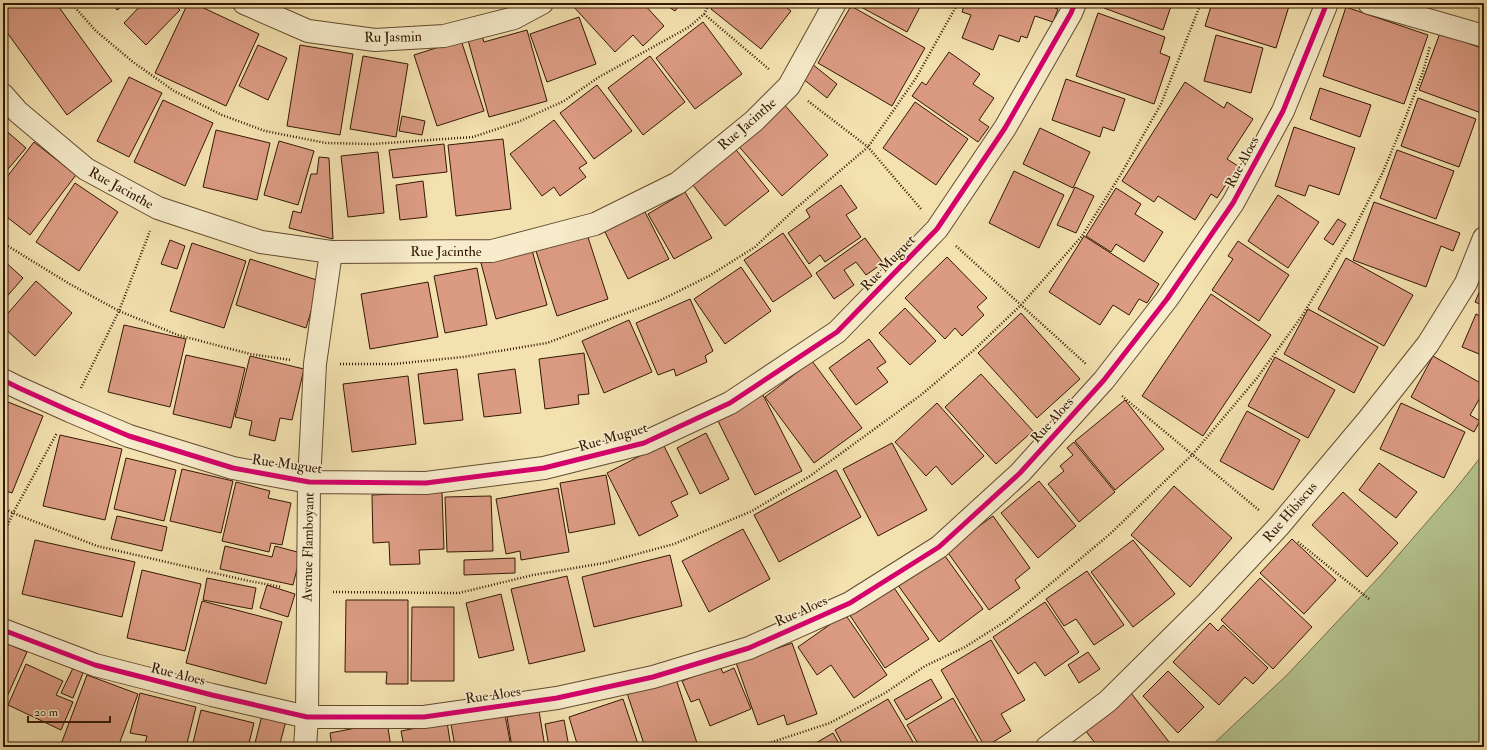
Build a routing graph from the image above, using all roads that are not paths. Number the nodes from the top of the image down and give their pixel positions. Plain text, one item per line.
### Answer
1 (244, 3) edge
2 (542, 3) edge
3 (835, 3) edge
4 (1075, 3) edge
5 (1327, 3) edge
6 (1369, 3) edge
7 (1484, 36) edge
8 (3, 95) edge
9 (1484, 238) edge
10 (331, 252) junction
11 (3, 380) edge
12 (309, 482) junction
13 (3, 630) edge
14 (307, 717) junction
15 (305, 747) edge
16 (1047, 747) edge

1 - 2 street, Ru Jasmin
3 - 10 street, Rue Jacinthe
4 - 12 street, Rue Muguet
5 - 14 street, Rue Aloes
6 - 7 street
8 - 10 street, Rue Jacinthe
9 - 16 street, Rue Hibiscus
10 - 12 street, Avenue Flamboyant
11 - 12 street, Rue Muguet
12 - 14 street, Avenue Flamboyant
13 - 14 street, Rue Aloes
14 - 15 street, Avenue Flamboyant

